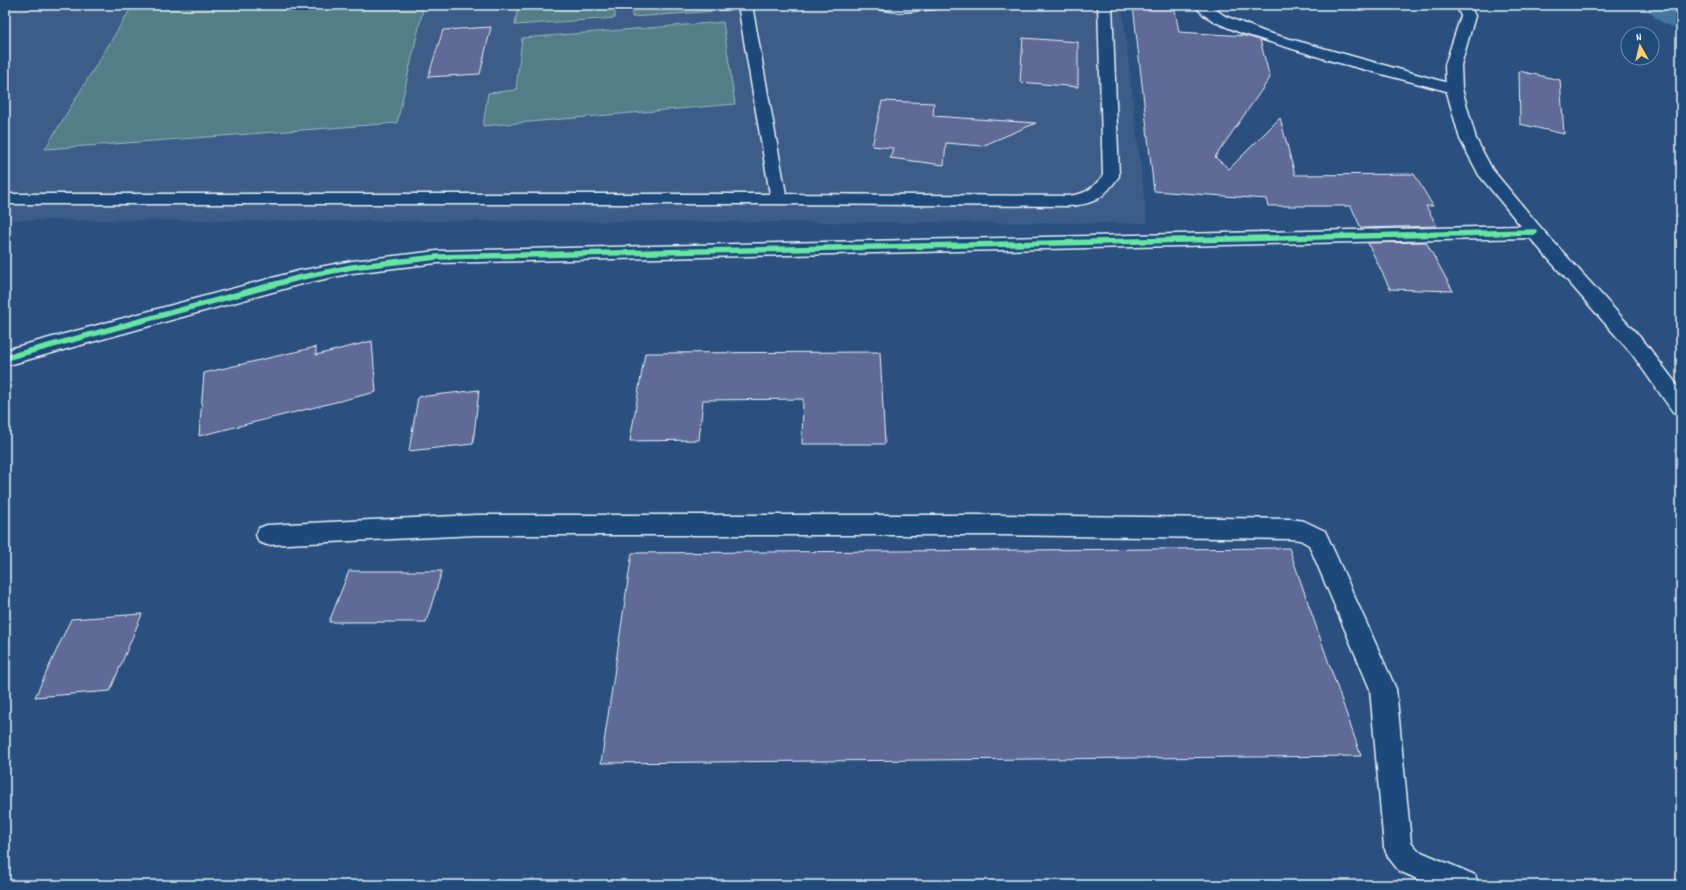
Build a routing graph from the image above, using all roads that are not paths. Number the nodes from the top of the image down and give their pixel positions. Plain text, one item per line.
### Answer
1 (746, 5) edge
2 (878, 5) edge
3 (934, 5) edge
4 (1105, 5) edge
5 (1201, 5) edge
6 (1464, 5) edge
7 (1454, 89) junction
8 (779, 199) junction
9 (5, 200) edge
10 (1535, 232) junction
11 (25, 352) junction
12 (5, 358) edge
13 (5, 366) edge
14 (1681, 406) edge
15 (267, 535) dead end
16 (1465, 885) edge

1 - 8 lane
2 - 3 lane
4 - 8 lane
5 - 7 lane
6 - 7 street
7 - 10 street
8 - 9 lane
10 - 11 street
10 - 14 street
11 - 12 street
11 - 13 street
15 - 16 lane

